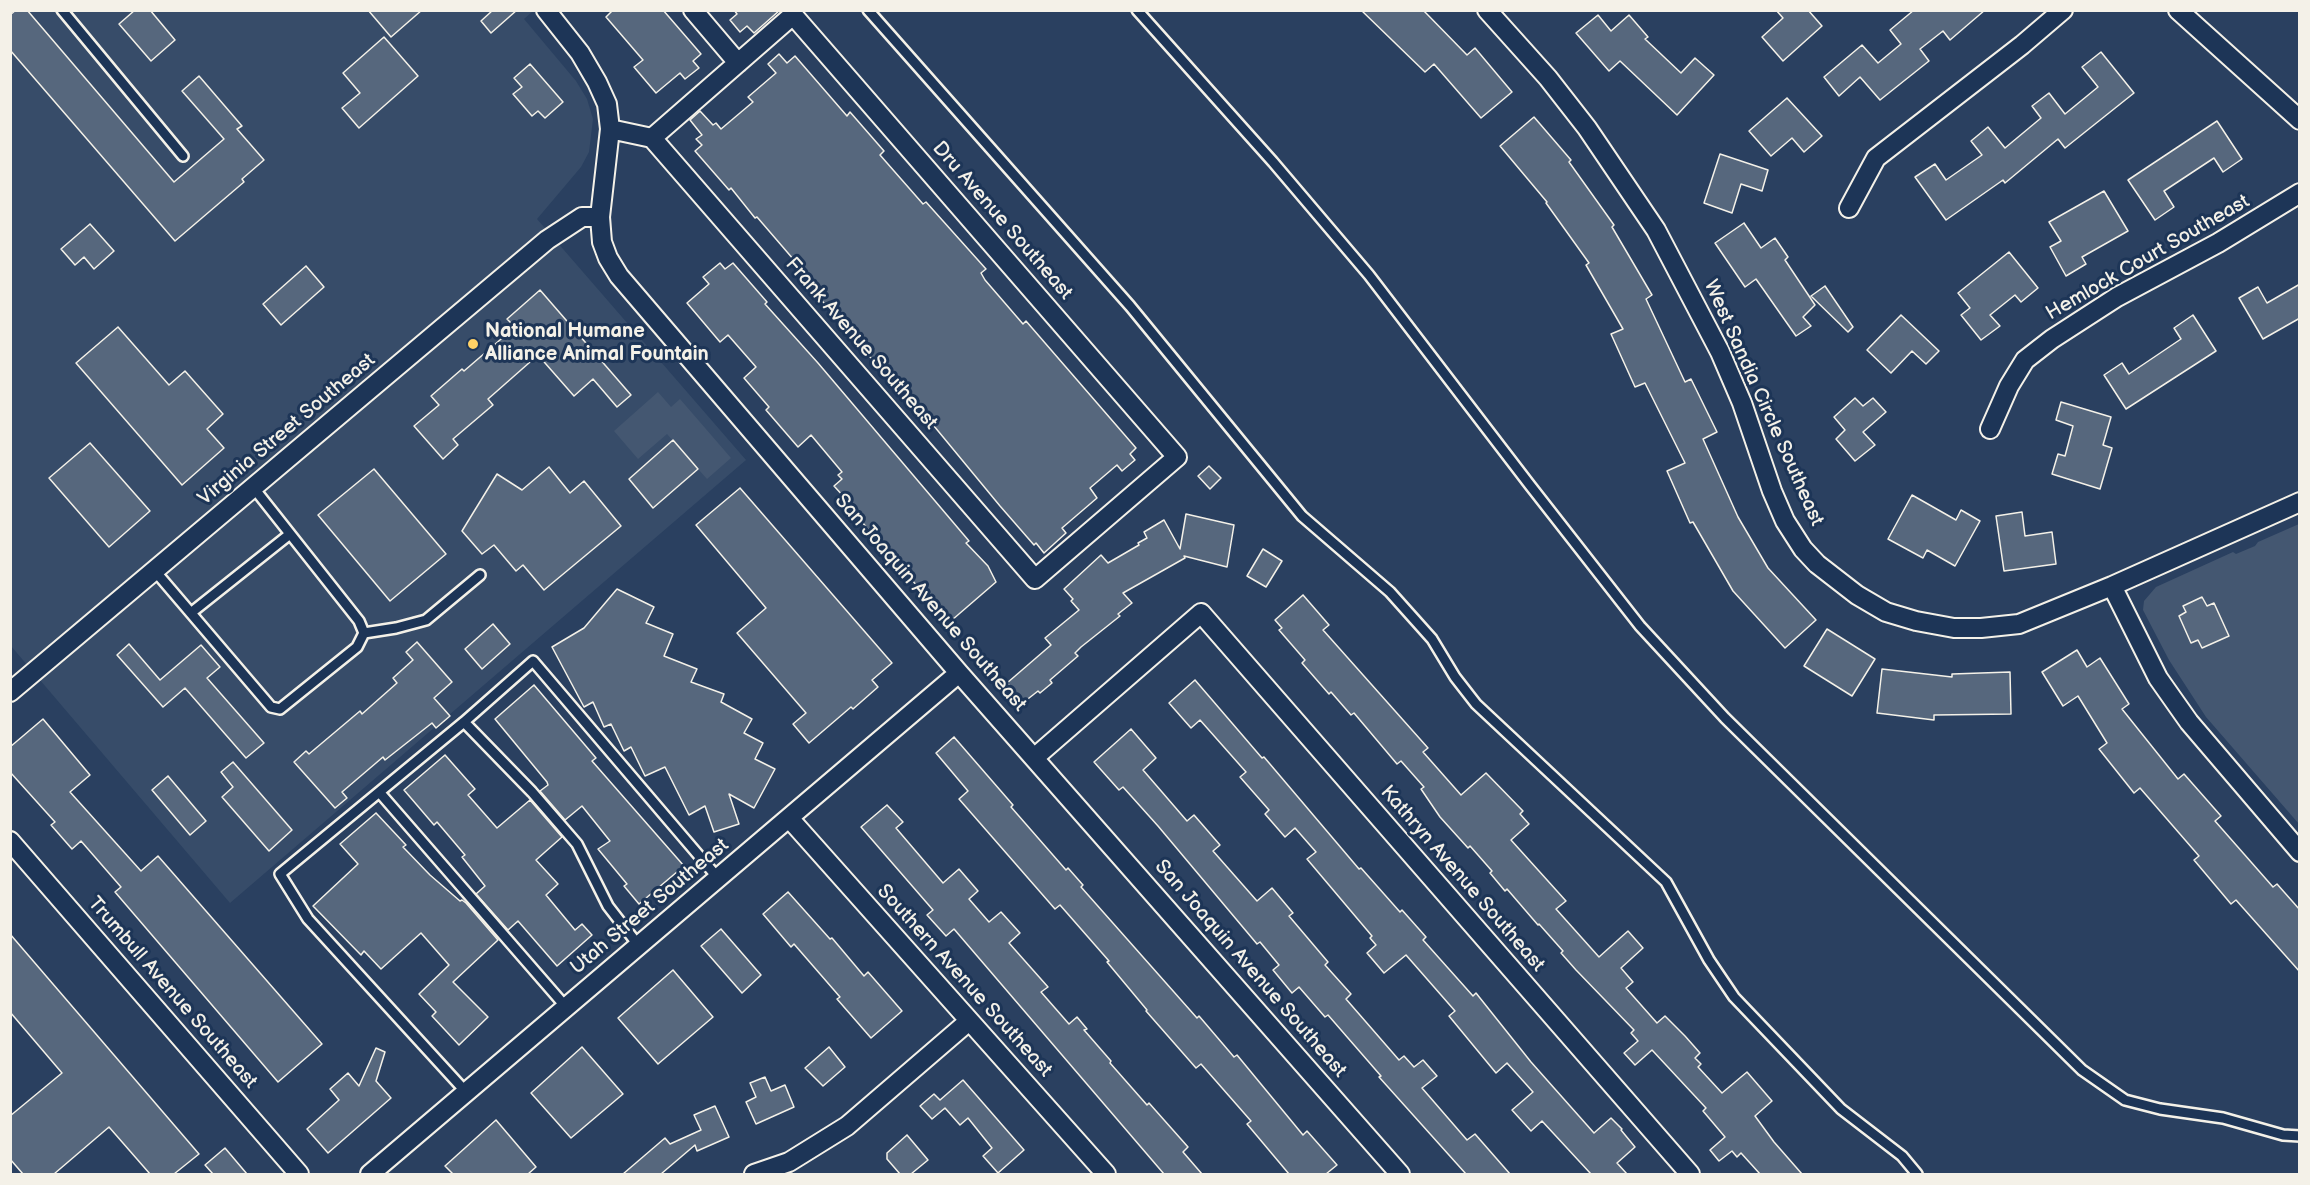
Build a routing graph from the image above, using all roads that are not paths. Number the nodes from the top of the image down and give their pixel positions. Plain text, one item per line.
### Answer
1 (62, 10) edge
2 (546, 10) edge
3 (693, 10) edge
4 (868, 10) edge
5 (1137, 10) edge
6 (1487, 10) edge
7 (2063, 10) edge
8 (2178, 10) edge
9 (738, 63) junction
10 (2300, 120) edge
11 (610, 129) junction
12 (652, 138) junction
13 (183, 156) dead end
14 (2300, 193) edge
15 (1849, 208) dead end
16 (600, 217) junction
17 (1990, 429) dead end
18 (253, 488) junction
19 (2300, 501) edge
20 (290, 534) junction
21 (155, 571) junction
22 (480, 575) dead end
23 (1035, 579) joint
24 (2112, 586) junction
25 (192, 612) junction
26 (364, 633) junction
27 (960, 673) junction
28 (10, 692) edge
29 (464, 722) junction
30 (1034, 758) junction
31 (380, 793) junction
32 (789, 818) junction
33 (10, 841) edge
34 (2300, 852) edge
35 (718, 878) junction
36 (639, 946) junction
37 (566, 1007) junction
38 (969, 1020) junction
39 (466, 1092) junction
40 (2300, 1136) edge
41 (299, 1174) edge
42 (370, 1174) edge
43 (754, 1174) edge
44 (1106, 1174) edge
45 (1400, 1174) edge
46 (1690, 1174) edge
47 (1917, 1174) edge

1 - 13 lane
2 - 11 street, San Joaquin Avenue Southeast
3 - 9 street
4 - 47 lane
5 - 40 lane
6 - 24 street, West Sandia Circle Southeast
7 - 15 street
8 - 10 street
9 - 12 street
9 - 23 street, Dru Avenue Southeast
11 - 12 street
11 - 16 street, San Joaquin Avenue Southeast
12 - 23 street, Frank Avenue Southeast
14 - 17 street, Hemlock Court Southeast
16 - 18 street, Virginia Street Southeast
16 - 27 street, San Joaquin Avenue Southeast
18 - 20 lane
18 - 21 street, Virginia Street Southeast
19 - 24 street, West Sandia Circle Southeast
20 - 25 lane
20 - 26 lane
21 - 25 lane
21 - 28 street, Virginia Street Southeast
22 - 26 lane
24 - 34 street
25 - 26 lane
27 - 30 street, San Joaquin Avenue Southeast
27 - 32 street, Utah Street Southeast
29 - 31 lane
29 - 35 lane
29 - 36 lane
30 - 45 street, San Joaquin Avenue Southeast
30 - 46 street, Kathryn Avenue Southeast
31 - 37 lane
31 - 39 lane
32 - 35 street, Utah Street Southeast
32 - 38 street, Southern Avenue Southeast
33 - 41 street, Trumbull Avenue Southeast
35 - 36 street, Utah Street Southeast
36 - 37 street, Utah Street Southeast
37 - 39 street, Utah Street Southeast
38 - 43 street
38 - 44 street, Southern Avenue Southeast
39 - 42 street, Utah Street Southeast

